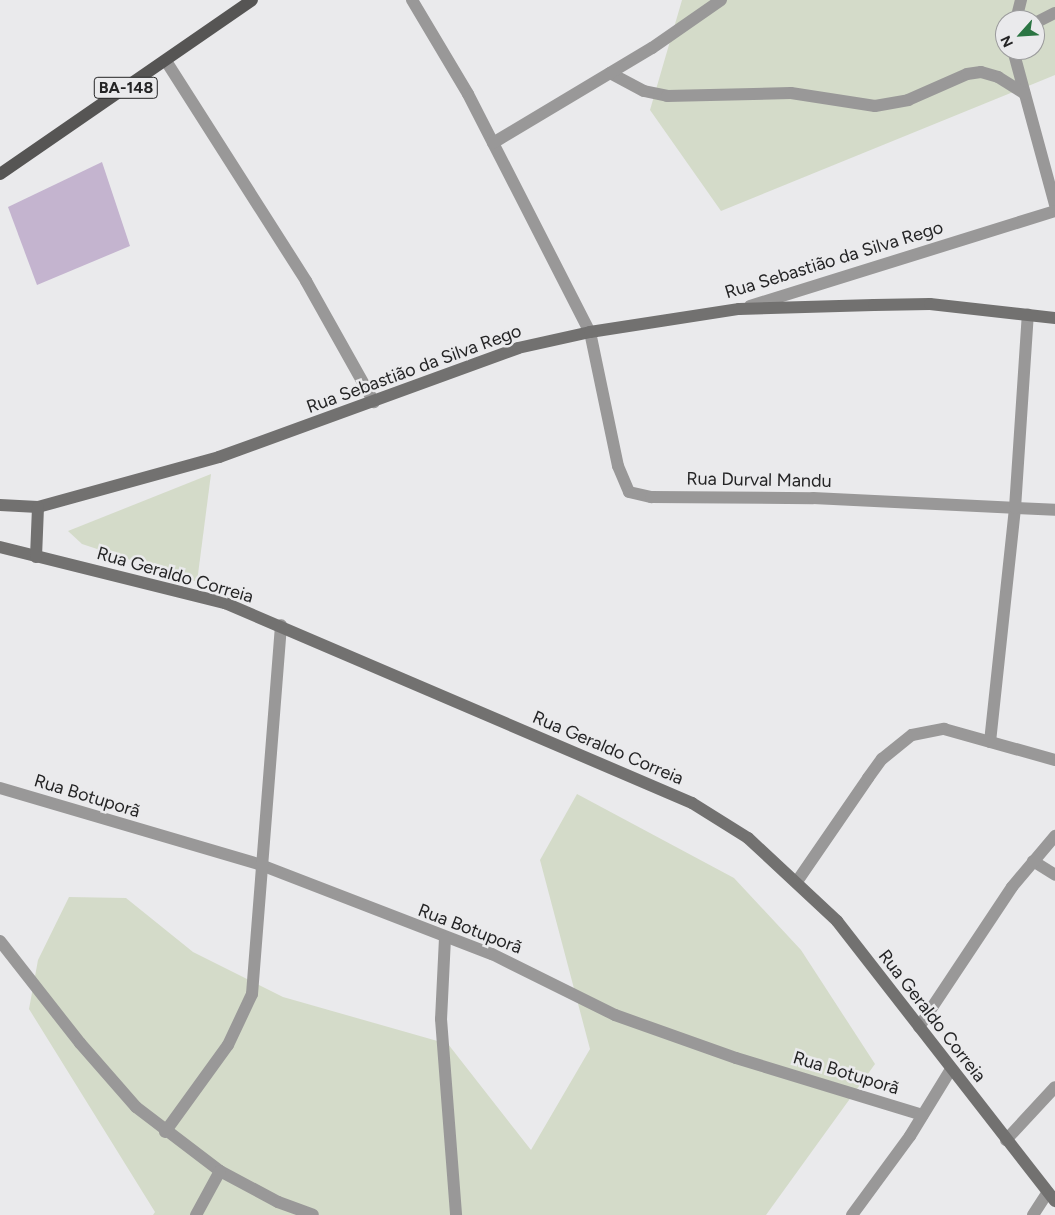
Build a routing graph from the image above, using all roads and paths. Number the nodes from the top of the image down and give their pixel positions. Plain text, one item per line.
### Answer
1 (252, 0) edge
2 (412, 0) edge
3 (722, 0) edge
4 (1016, 60) edge
5 (166, 61) junction
6 (610, 73) junction
7 (1024, 93) junction
8 (493, 143) junction
9 (0, 174) edge
10 (1055, 205) edge
11 (1055, 210) edge
12 (738, 309) junction
13 (1028, 314) junction
14 (1055, 318) edge
15 (590, 332) junction
16 (374, 402) junction
17 (0, 505) edge
18 (38, 507) junction
19 (1015, 508) junction
20 (1055, 510) edge
21 (0, 547) edge
22 (36, 557) junction
23 (281, 625) junction
24 (990, 742) junction
25 (1055, 760) edge
26 (0, 788) edge
27 (1055, 836) edge
28 (1033, 861) junction
29 (261, 865) junction
30 (1055, 875) edge
31 (798, 880) junction
32 (445, 938) junction
33 (0, 941) edge
34 (919, 1027) junction
35 (951, 1069) junction
36 (1055, 1087) edge
37 (923, 1115) junction
38 (165, 1132) junction
39 (1006, 1140) junction
40 (220, 1171) junction
41 (1052, 1197) edge
42 (196, 1215) edge
43 (313, 1215) edge
44 (456, 1215) edge
45 (852, 1215) edge
46 (1033, 1215) edge

1 - 5 main road, BA-148
2 - 8 street, Rua Durval Mandu
3 - 6 street
4 - 7 street
5 - 9 main road, BA-148
5 - 16 street
6 - 7 street
6 - 8 street
7 - 10 street
8 - 15 street, Rua Durval Mandu
11 - 12 street, Rua Sebastião da Silva Rego
12 - 13 street
12 - 15 street, Rua Sebastião da Silva Rego
13 - 14 street
13 - 19 street
15 - 16 street, Rua Sebastião da Silva Rego
15 - 19 street, Rua Durval Mandu
16 - 18 street, Rua Sebastião da Silva Rego
17 - 18 street
18 - 22 street
19 - 20 street, Rua Durval Mandu
19 - 24 street
21 - 22 street, Rua Geraldo Correia
22 - 23 street, Rua Geraldo Correia
23 - 29 street
23 - 31 street, Rua Geraldo Correia
24 - 25 street
24 - 31 street
26 - 29 street, Rua Botuporã
27 - 28 street
28 - 30 street
28 - 34 street
29 - 32 street, Rua Botuporã
29 - 38 street
31 - 34 street, Rua Geraldo Correia
32 - 37 street, Rua Botuporã
32 - 44 street
33 - 38 street
34 - 35 street, Rua Geraldo Correia
35 - 37 street
35 - 39 street, Rua Geraldo Correia
36 - 39 street
37 - 45 street
38 - 40 street
39 - 41 street, Rua Geraldo Correia
40 - 42 street
40 - 43 street
41 - 46 street

